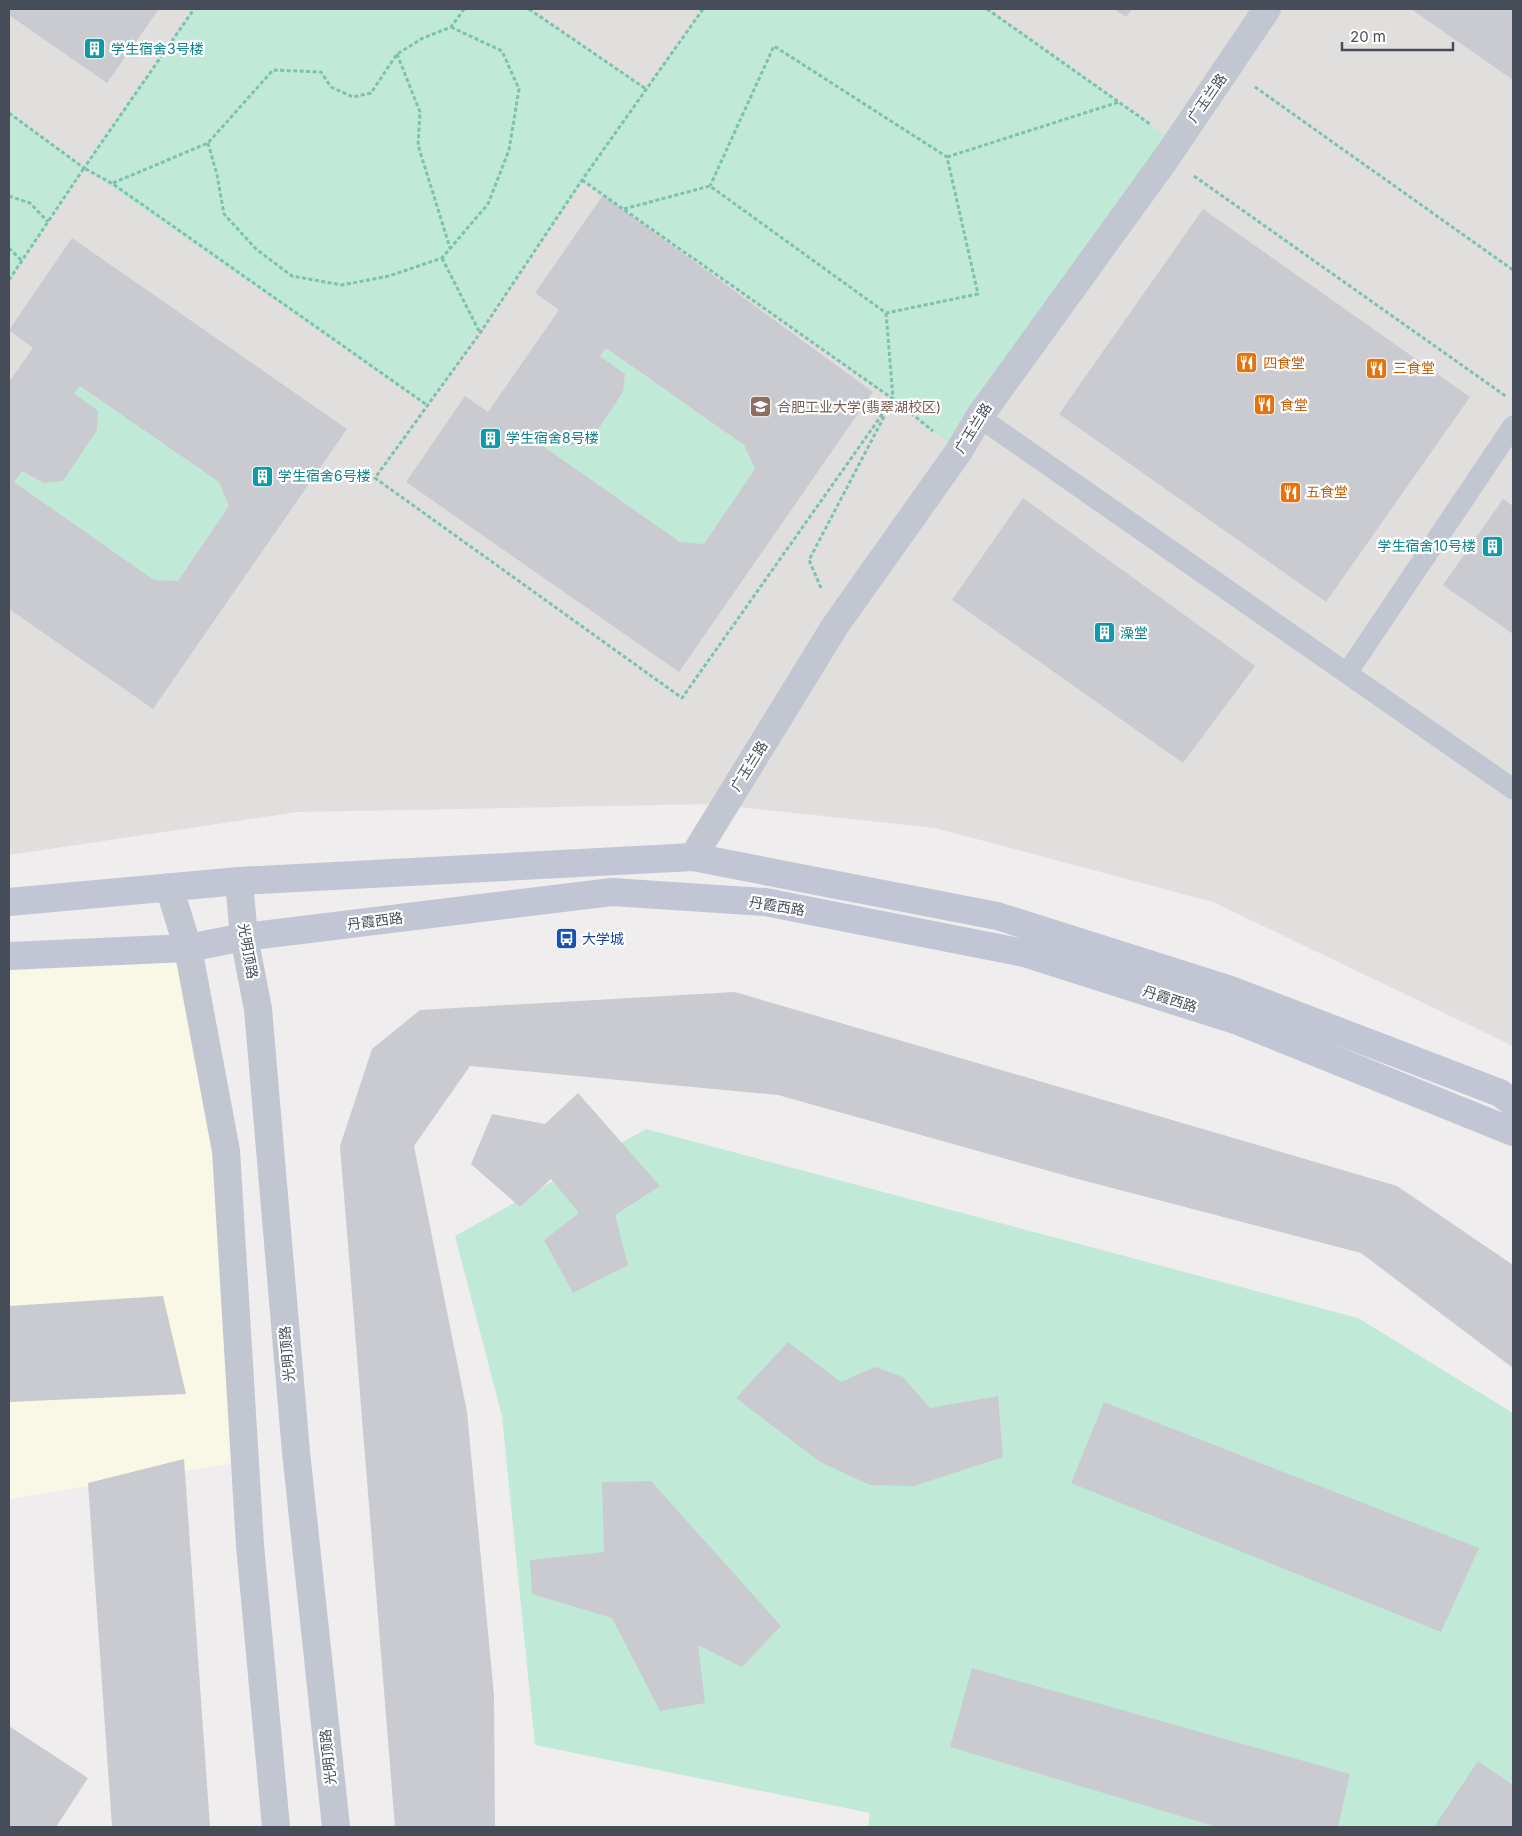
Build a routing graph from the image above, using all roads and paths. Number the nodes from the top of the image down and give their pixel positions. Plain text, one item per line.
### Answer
1 (194, 9) edge
2 (464, 9) edge
3 (529, 9) edge
4 (703, 9) edge
5 (988, 9) edge
6 (1267, 9) edge
7 (451, 26) junction
8 (397, 54) junction
9 (1228, 68) junction
10 (646, 89) junction
11 (1119, 102) junction
12 (9, 113) edge
13 (208, 142) junction
14 (1171, 150) junction
15 (947, 157) junction
16 (84, 168) junction
17 (582, 180) junction
18 (113, 184) junction
19 (710, 186) junction
20 (9, 196) edge
21 (624, 209) junction
22 (48, 222) junction
23 (9, 248) edge
24 (450, 249) junction
25 (442, 258) junction
26 (22, 261) junction
27 (1513, 270) edge
28 (9, 280) edge
29 (886, 312) junction
30 (480, 333) junction
31 (893, 398) junction
32 (1513, 401) edge
33 (427, 405) junction
34 (979, 417) junction
35 (1513, 426) edge
36 (959, 451) junction
37 (836, 626) junction
38 (1347, 673) junction
39 (1513, 789) edge
40 (693, 857) junction
41 (239, 881) junction
42 (169, 887) junction
43 (9, 902) edge
44 (244, 937) junction
45 (188, 948) junction
46 (9, 956) edge
47 (1513, 1103) edge
48 (1513, 1132) edge
49 (276, 1827) edge
50 (336, 1827) edge

1 - 16 path
2 - 7 path
3 - 10 path
4 - 10 path
5 - 11 path
6 - 9 street, 广玉兰路
7 - 8 path
7 - 24 path
8 - 13 path
8 - 24 path
9 - 14 street, 广玉兰路
9 - 27 path
10 - 17 path
11 - 14 path
11 - 15 path
12 - 16 path
13 - 18 path
13 - 25 path
14 - 32 path
14 - 34 street, 广玉兰路
15 - 19 path
15 - 29 path
16 - 18 path
16 - 22 path
17 - 21 path
17 - 30 path
18 - 33 path
19 - 21 path
19 - 29 path
20 - 22 path
21 - 31 path
22 - 26 path
23 - 26 path
24 - 25 path
25 - 30 path
26 - 28 path
29 - 31 path
30 - 33 path
31 - 33 path
31 - 36 path
31 - 37 path
34 - 36 street, 广玉兰路
34 - 38 lane
35 - 38 lane
36 - 37 street, 广玉兰路
37 - 40 street, 广玉兰路
38 - 39 lane
40 - 41 main road, 丹霞西路
40 - 47 main road, 丹霞西路
41 - 42 main road, 丹霞西路
41 - 44 street, 光明顶路
42 - 43 main road, 丹霞西路
42 - 45 street
44 - 45 main road, 丹霞西路
44 - 48 main road, 丹霞西路
44 - 50 street, 光明顶路
45 - 46 main road, 丹霞西路
45 - 49 street

